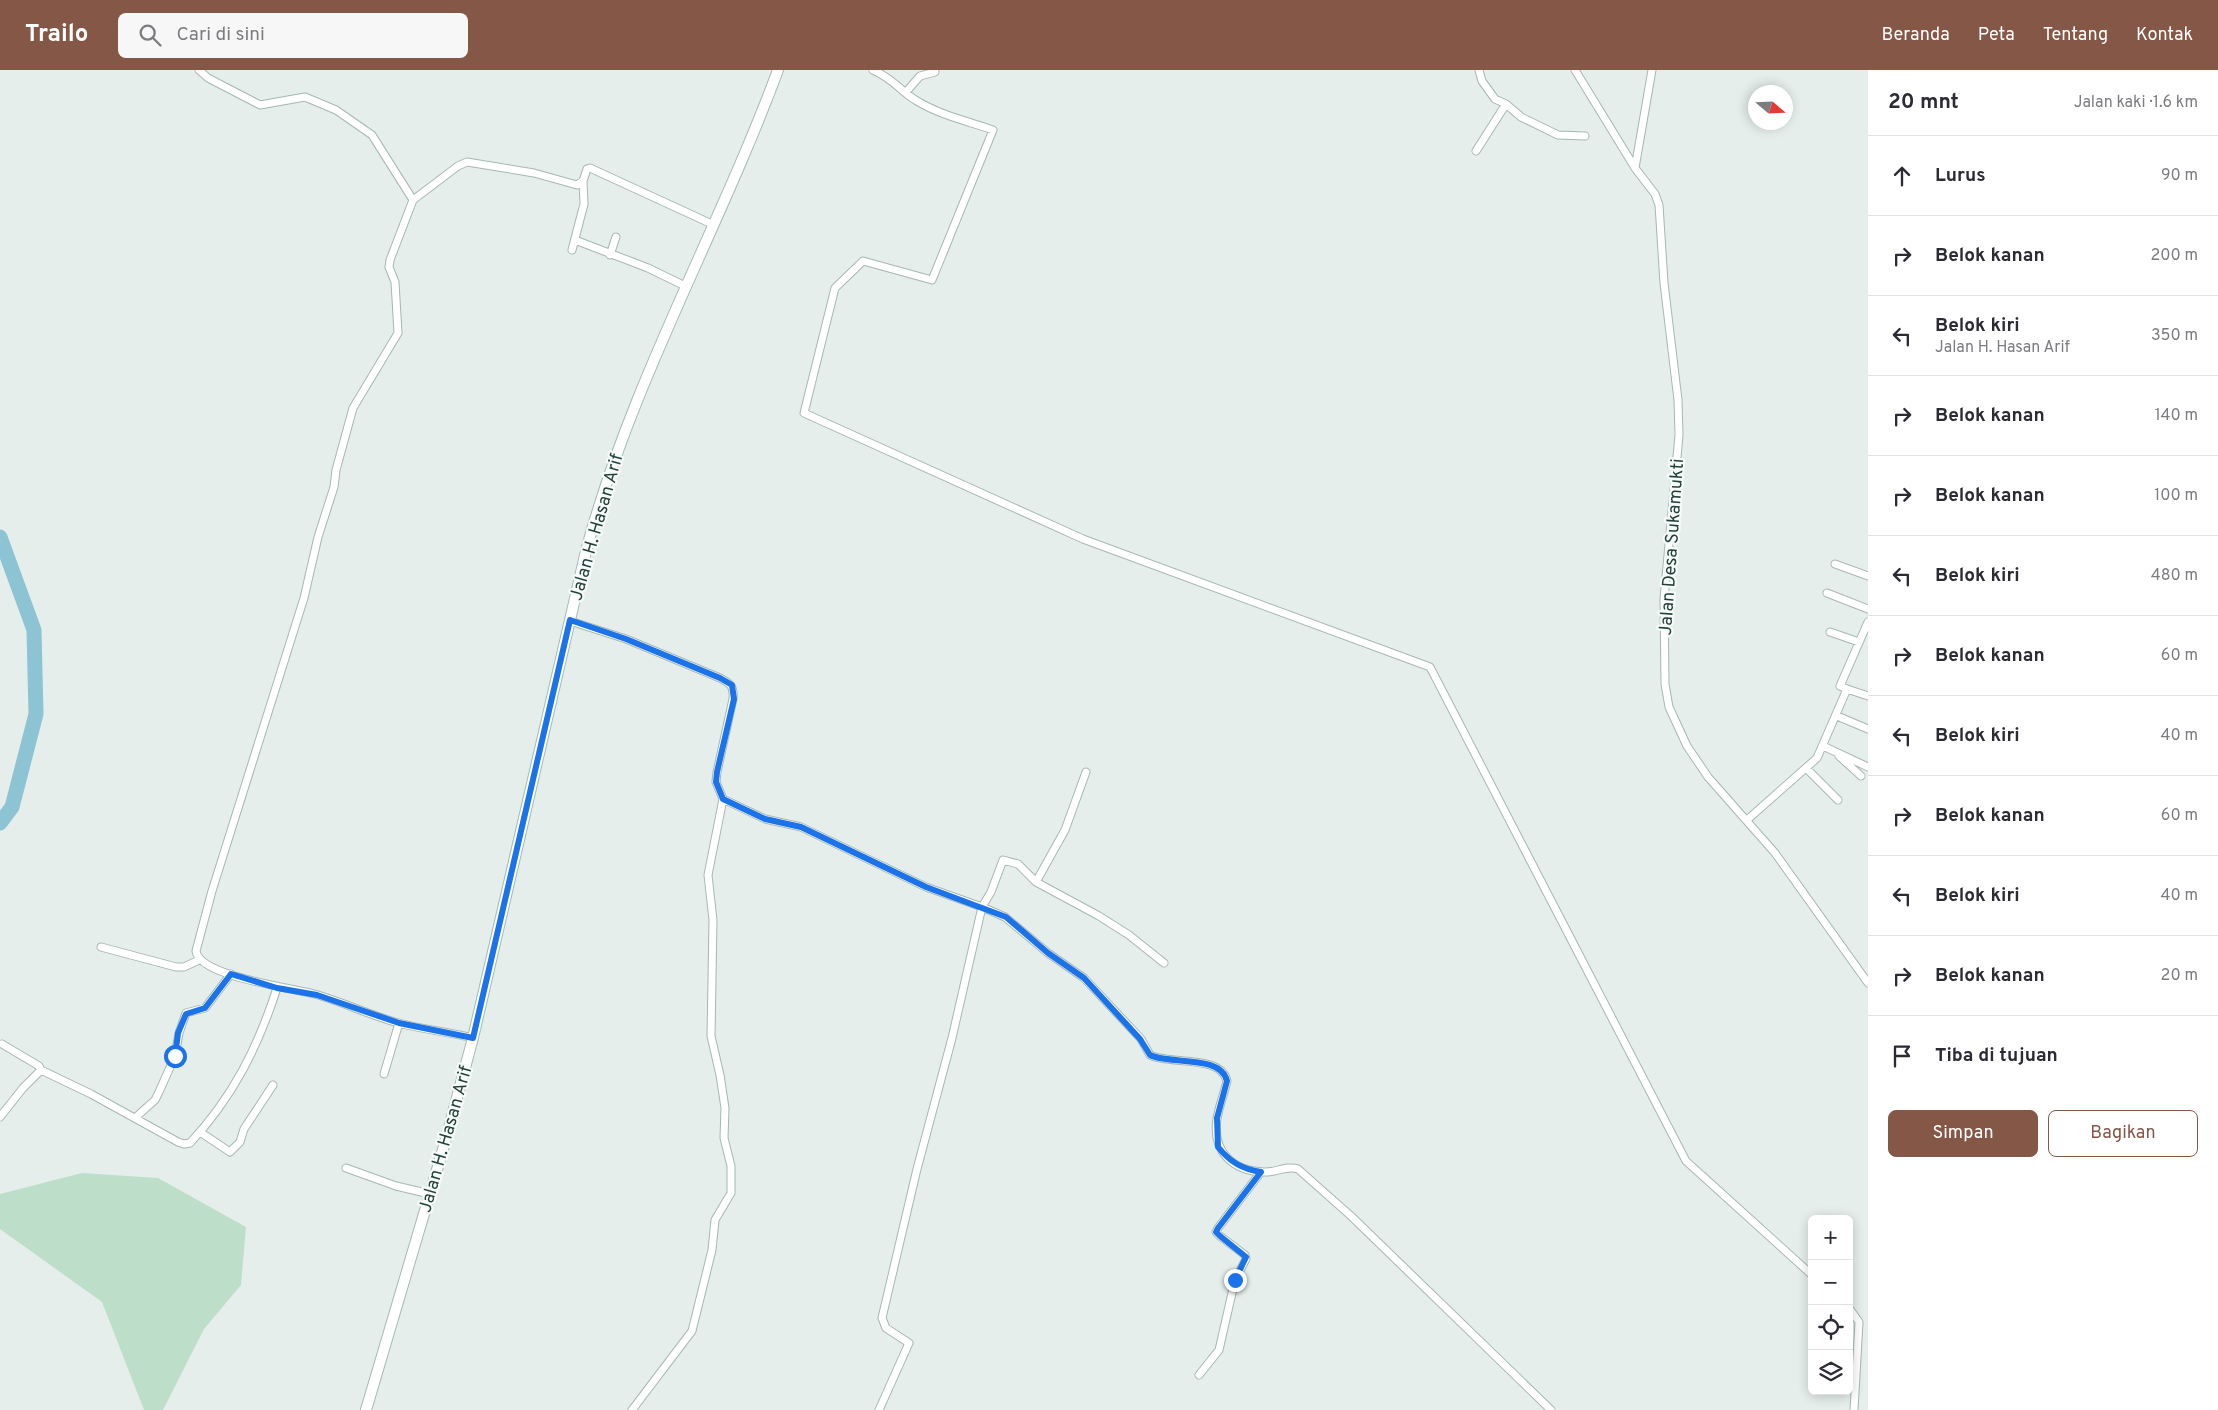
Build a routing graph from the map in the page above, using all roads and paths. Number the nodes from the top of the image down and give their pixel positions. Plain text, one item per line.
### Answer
1 (199, 70) edge
2 (778, 70) edge
3 (873, 70) edge
4 (1479, 70) edge
5 (1575, 70) edge
6 (1652, 70) edge
7 (934, 72) dead end
8 (906, 92) junction
9 (1506, 104) junction
10 (1585, 136) dead end
11 (1476, 151) dead end
12 (1635, 168) junction
13 (583, 181) junction
14 (413, 200) junction
15 (714, 225) junction
16 (616, 237) dead end
17 (575, 240) junction
18 (572, 250) dead end
19 (610, 255) junction
20 (685, 286) junction
21 (1835, 564) dead end
22 (1868, 576) edge
23 (1827, 593) dead end
24 (1868, 609) edge
25 (570, 620) junction
26 (1868, 622) edge
27 (1830, 632) dead end
28 (1859, 642) junction
29 (1847, 689) junction
30 (1868, 696) edge
31 (1837, 716) junction
32 (1868, 729) edge
33 (1823, 746) junction
34 (1833, 751) junction
35 (1868, 766) edge
36 (1806, 768) junction
37 (1086, 772) dead end
38 (1860, 776) dead end
39 (723, 799) junction
40 (1838, 800) dead end
41 (1747, 820) junction
42 (1036, 882) junction
43 (982, 907) junction
44 (102, 947) dead end
45 (199, 960) junction
46 (1164, 963) dead end
47 (231, 974) junction
48 (1868, 983) edge
49 (277, 988) junction
50 (399, 1023) junction
51 (473, 1038) junction
52 (2, 1044) dead end
53 (41, 1070) junction
54 (384, 1074) dead end
55 (273, 1085) dead end
56 (0, 1117) edge
57 (136, 1117) junction
58 (200, 1132) junction
59 (346, 1168) dead end
60 (1261, 1172) junction
61 (430, 1194) junction
62 (1808, 1271) edge
63 (1853, 1314) edge
64 (1199, 1375) dead end
65 (366, 1410) edge
66 (632, 1410) edge
67 (878, 1410) edge
68 (1551, 1410) edge
69 (1854, 1410) edge

1 - 14 street
2 - 15 main road, Jalan H. Hasan Arif
3 - 8 street
4 - 9 street
5 - 12 street, Jalan Desa Sukamukti
6 - 12 street
7 - 8 street
8 - 62 street
9 - 10 street
9 - 11 street
12 - 41 street, Jalan Desa Sukamukti
13 - 14 street
13 - 15 street
13 - 17 street
14 - 45 street
15 - 20 main road, Jalan H. Hasan Arif
16 - 19 street
17 - 18 street
17 - 19 street
19 - 20 street
20 - 25 main road, Jalan H. Hasan Arif
21 - 22 street
23 - 24 street
25 - 39 street
25 - 51 main road, Jalan H. Hasan Arif
26 - 28 street
27 - 28 street
28 - 29 street
29 - 30 street
29 - 31 street
31 - 32 street
31 - 33 street
33 - 34 street
33 - 36 street
34 - 35 street
34 - 38 street
36 - 40 street
36 - 41 street
37 - 42 street
39 - 43 street
39 - 66 street
41 - 48 street, Jalan Desa Sukamukti
42 - 43 street
42 - 46 street
43 - 60 street
43 - 67 street
44 - 45 street
45 - 47 street
47 - 49 street
47 - 57 street
49 - 50 street
49 - 58 street
50 - 51 street
50 - 54 street
51 - 61 main road, Jalan H. Hasan Arif
52 - 53 street
53 - 56 street
53 - 57 street
55 - 58 street
57 - 58 street
59 - 61 street
60 - 64 street
60 - 68 street
61 - 65 main road, Jalan H. Hasan Arif
63 - 69 street

